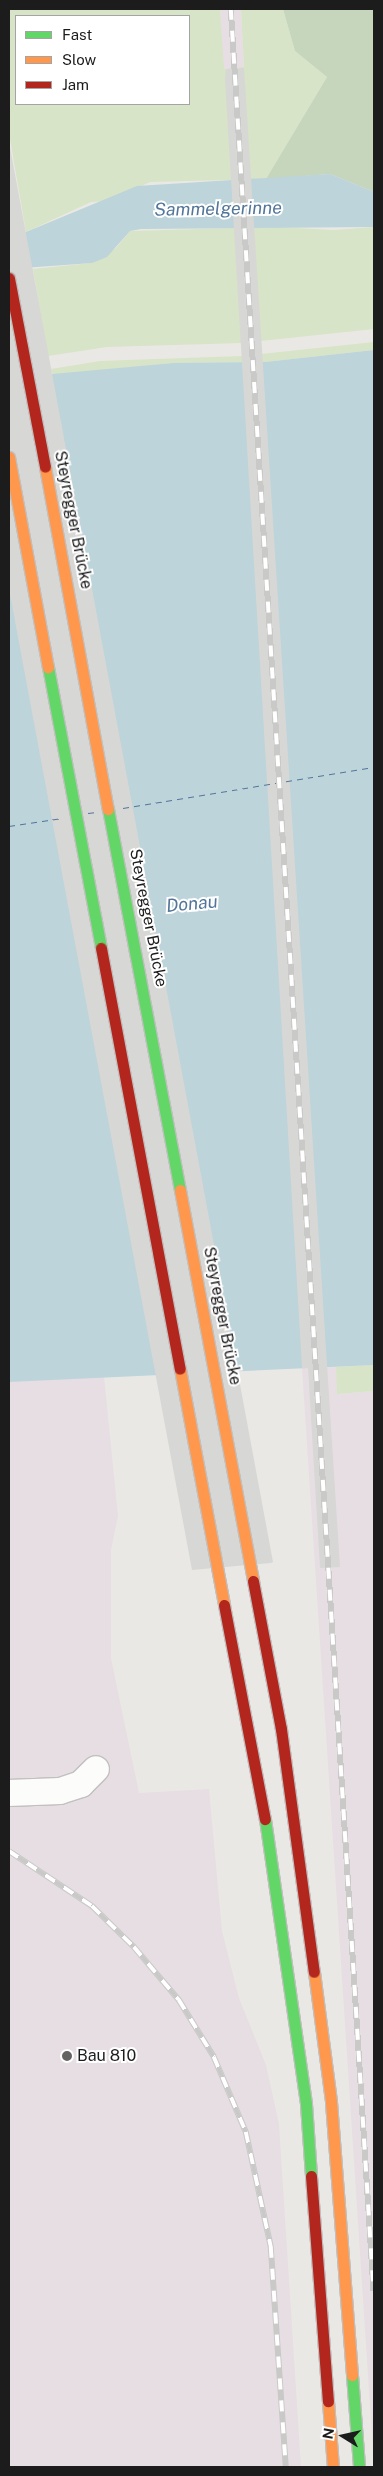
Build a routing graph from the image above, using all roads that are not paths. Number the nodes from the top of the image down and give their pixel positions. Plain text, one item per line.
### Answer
1 (9, 278) edge
2 (9, 457) edge
3 (96, 1769) dead end
4 (9, 1793) edge
5 (333, 2467) edge
6 (358, 2467) edge

1 - 6 main road, Steyregger Brücke
2 - 5 main road
3 - 4 street

